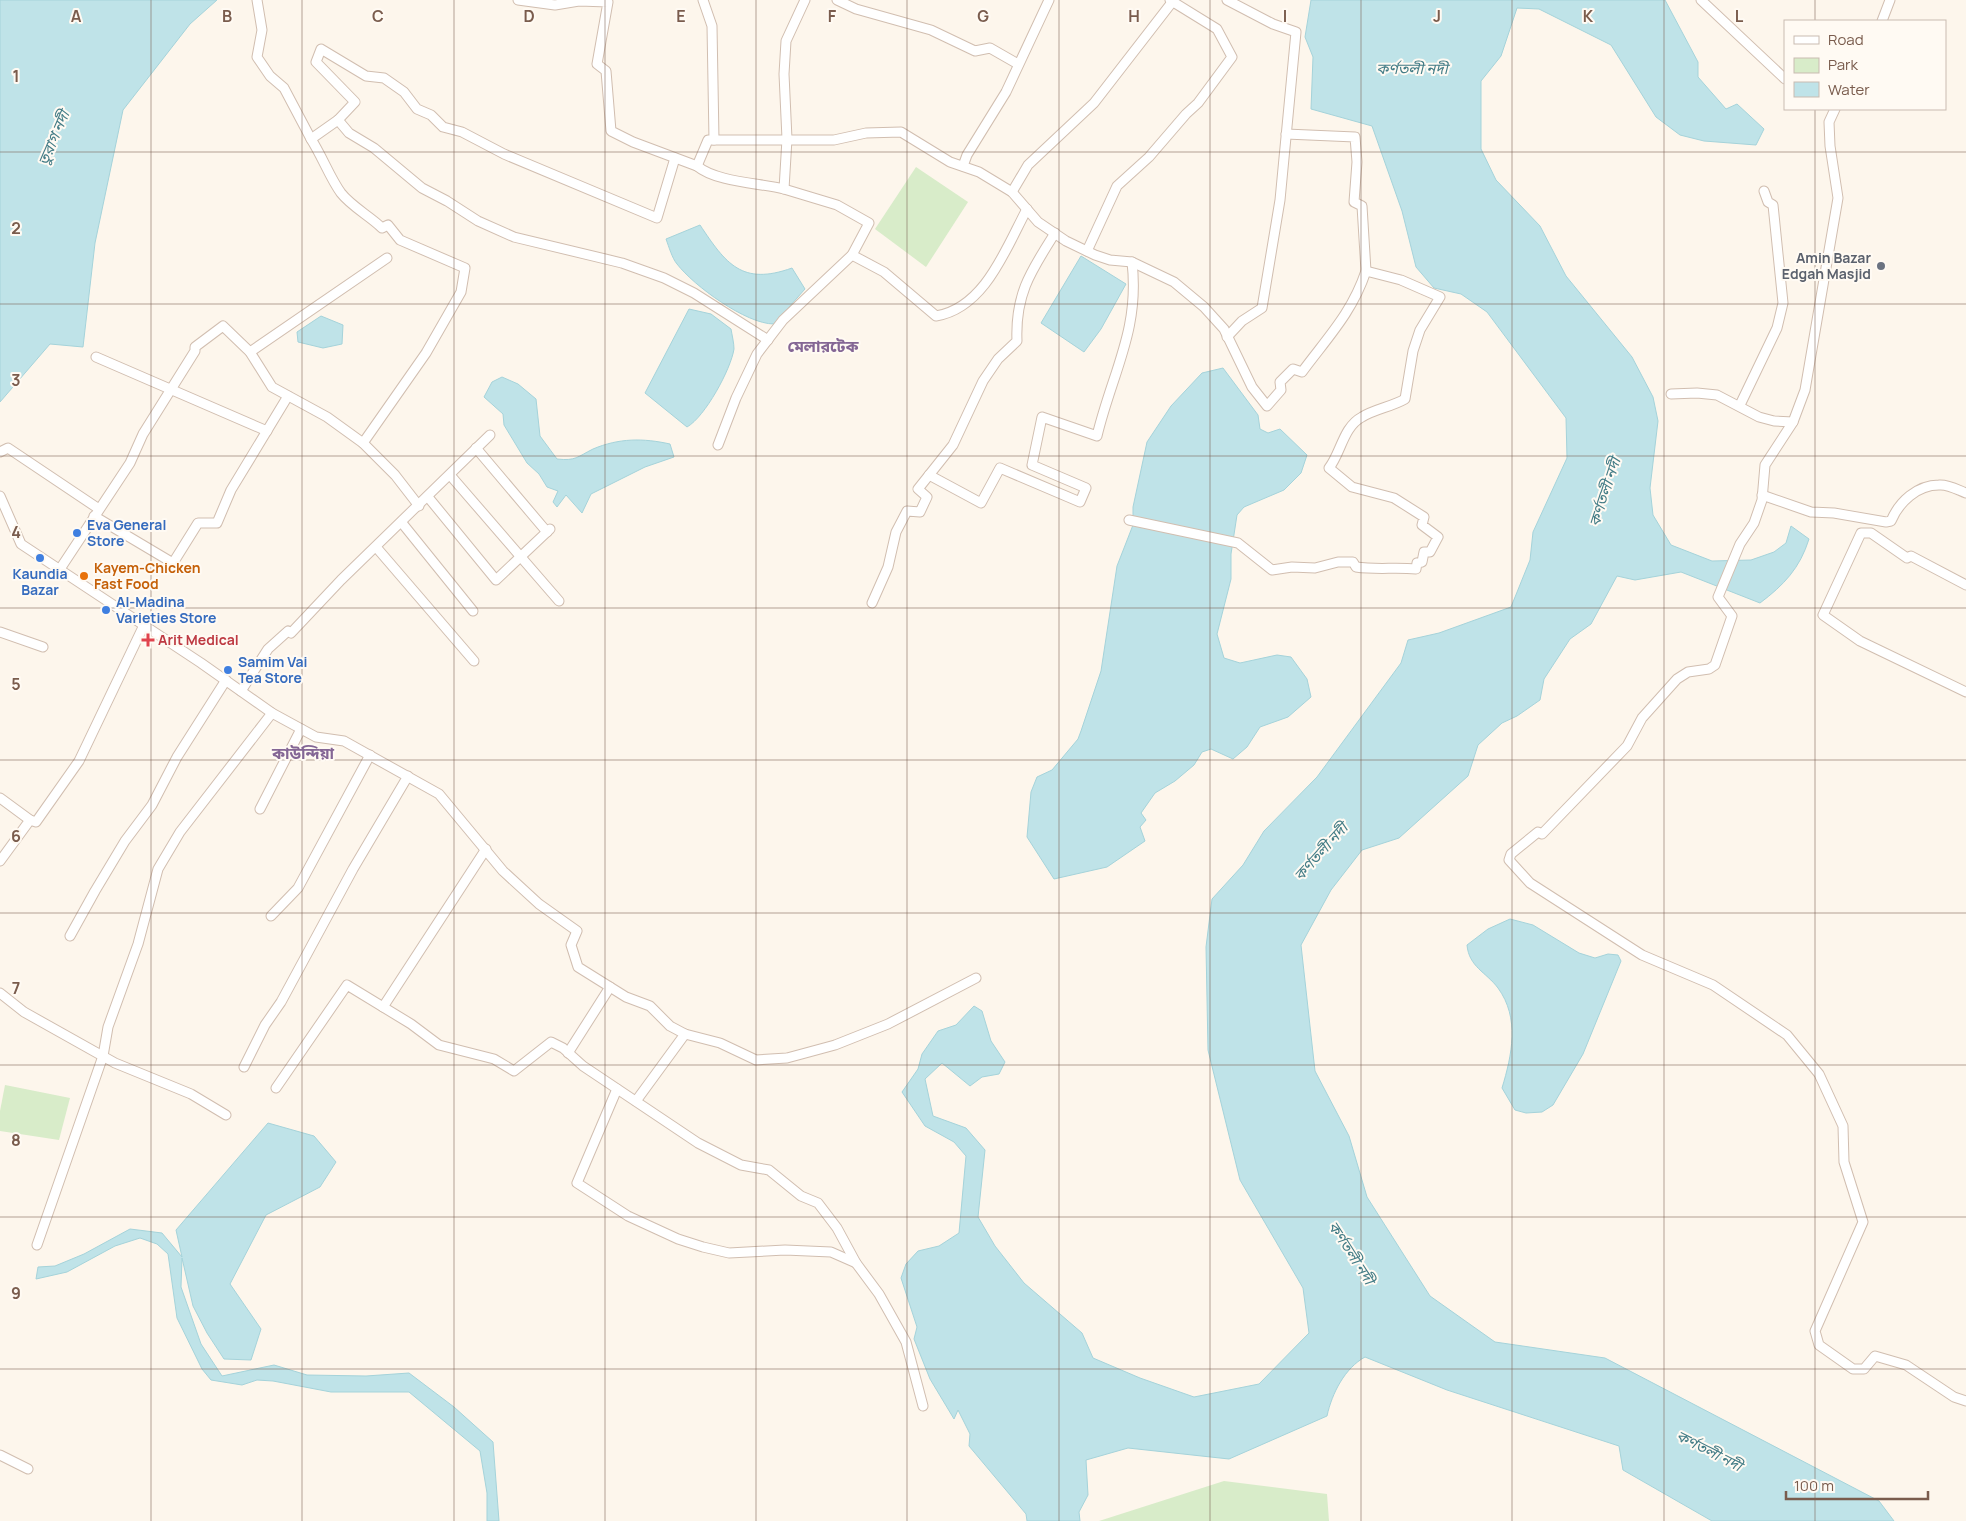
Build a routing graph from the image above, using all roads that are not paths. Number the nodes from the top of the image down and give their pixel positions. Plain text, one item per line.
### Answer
1 (257, 0) edge
2 (518, 0) edge
3 (703, 0) edge
4 (805, 0) edge
5 (837, 0) edge
6 (1049, 0) edge
7 (1172, 0) edge
8 (1227, 0) edge
9 (1701, 0) edge
10 (1890, 0) edge
11 (608, 1) edge
12 (1882, 20) edge
13 (1018, 64) junction
14 (1784, 78) edge
15 (1832, 110) edge
16 (338, 120) junction
17 (1286, 134) junction
18 (311, 139) junction
19 (787, 139) junction
20 (714, 140) junction
21 (675, 158) junction
22 (697, 166) junction
23 (963, 166) junction
24 (784, 190) junction
25 (1764, 191) dead end
26 (1012, 192) junction
27 (1027, 209) junction
28 (1055, 233) junction
29 (1087, 252) junction
30 (852, 255) junction
31 (387, 258) dead end
32 (1132, 262) junction
33 (1366, 271) junction
34 (1227, 337) junction
35 (768, 340) junction
36 (250, 352) junction
37 (96, 357) dead end
38 (170, 390) junction
39 (1671, 394) dead end
40 (288, 396) junction
41 (1740, 405) junction
42 (1793, 422) junction
43 (266, 431) junction
44 (490, 435) dead end
45 (364, 443) junction
46 (718, 445) dead end
47 (476, 448) junction
48 (0, 452) edge
49 (450, 475) junction
50 (929, 475) junction
51 (1966, 493) edge
52 (1762, 495) junction
53 (0, 496) edge
54 (428, 497) junction
55 (419, 506) junction
56 (97, 512) junction
57 (1129, 520) dead end
58 (402, 523) junction
59 (376, 547) junction
60 (520, 557) junction
61 (60, 569) junction
62 (1966, 585) edge
63 (558, 601) dead end
64 (872, 603) dead end
65 (473, 611) dead end
66 (144, 625) junction
67 (0, 632) edge
68 (43, 647) dead end
69 (474, 661) dead end
70 (226, 680) junction
71 (241, 691) junction
72 (1966, 692) edge
73 (272, 713) junction
74 (301, 729) junction
75 (370, 756) junction
76 (408, 776) junction
77 (0, 798) edge
78 (260, 809) dead end
79 (30, 820) junction
80 (486, 849) junction
81 (0, 861) edge
82 (271, 916) dead end
83 (70, 936) dead end
84 (976, 978) dead end
85 (610, 987) junction
86 (0, 993) edge
87 (383, 1007) junction
88 (685, 1034) junction
89 (568, 1053) junction
90 (103, 1056) junction
91 (244, 1067) dead end
92 (276, 1088) dead end
93 (617, 1089) junction
94 (636, 1101) junction
95 (226, 1115) dead end
96 (37, 1245) dead end
97 (856, 1263) junction
98 (1966, 1401) edge
99 (923, 1406) dead end
100 (0, 1455) edge
101 (28, 1469) dead end

1 - 18 street
2 - 11 street
3 - 20 street
4 - 19 street
5 - 13 street
6 - 13 street
7 - 26 street
7 - 29 street
8 - 17 street
9 - 14 street
10 - 12 street
11 - 21 street
13 - 23 street
15 - 42 street
16 - 18 street
16 - 21 street
16 - 35 street
17 - 33 street
17 - 34 street
18 - 45 street
19 - 20 street
19 - 23 street
19 - 24 street
20 - 22 street
21 - 22 street
22 - 24 street
23 - 26 street
24 - 30 street
25 - 41 street
26 - 27 street
27 - 28 street
27 - 30 street
28 - 29 street
28 - 50 street
29 - 32 street
30 - 35 street
31 - 36 street
32 - 34 street
32 - 50 street
33 - 34 street
33 - 57 street
35 - 46 street
36 - 38 street
36 - 40 street
37 - 38 street
38 - 43 street
38 - 56 street
39 - 41 street
40 - 43 street
40 - 45 street
41 - 42 street
42 - 52 street
43 - 56 street
44 - 47 street
45 - 55 street
47 - 49 street
47 - 60 street
48 - 56 street
49 - 54 street
49 - 60 street
50 - 64 street
51 - 52 street
52 - 98 street
53 - 61 street
54 - 55 street
54 - 60 street
55 - 58 street
56 - 61 street
58 - 59 street
58 - 65 street
59 - 69 street
59 - 71 street
60 - 63 street
61 - 66 street
62 - 72 street
66 - 70 street
66 - 79 street
67 - 68 street
70 - 71 street
70 - 83 street
71 - 73 street
73 - 74 street
73 - 90 street
74 - 75 street
74 - 78 street
75 - 76 street
75 - 82 street
76 - 80 street
76 - 91 street
77 - 79 street
79 - 81 street
80 - 85 street
80 - 87 street
84 - 88 street
85 - 88 street
85 - 89 street
86 - 90 street
87 - 89 street
87 - 92 street
88 - 94 street
89 - 93 street
90 - 95 street
90 - 96 street
93 - 94 street
93 - 97 street
94 - 97 street
97 - 99 street
100 - 101 street

